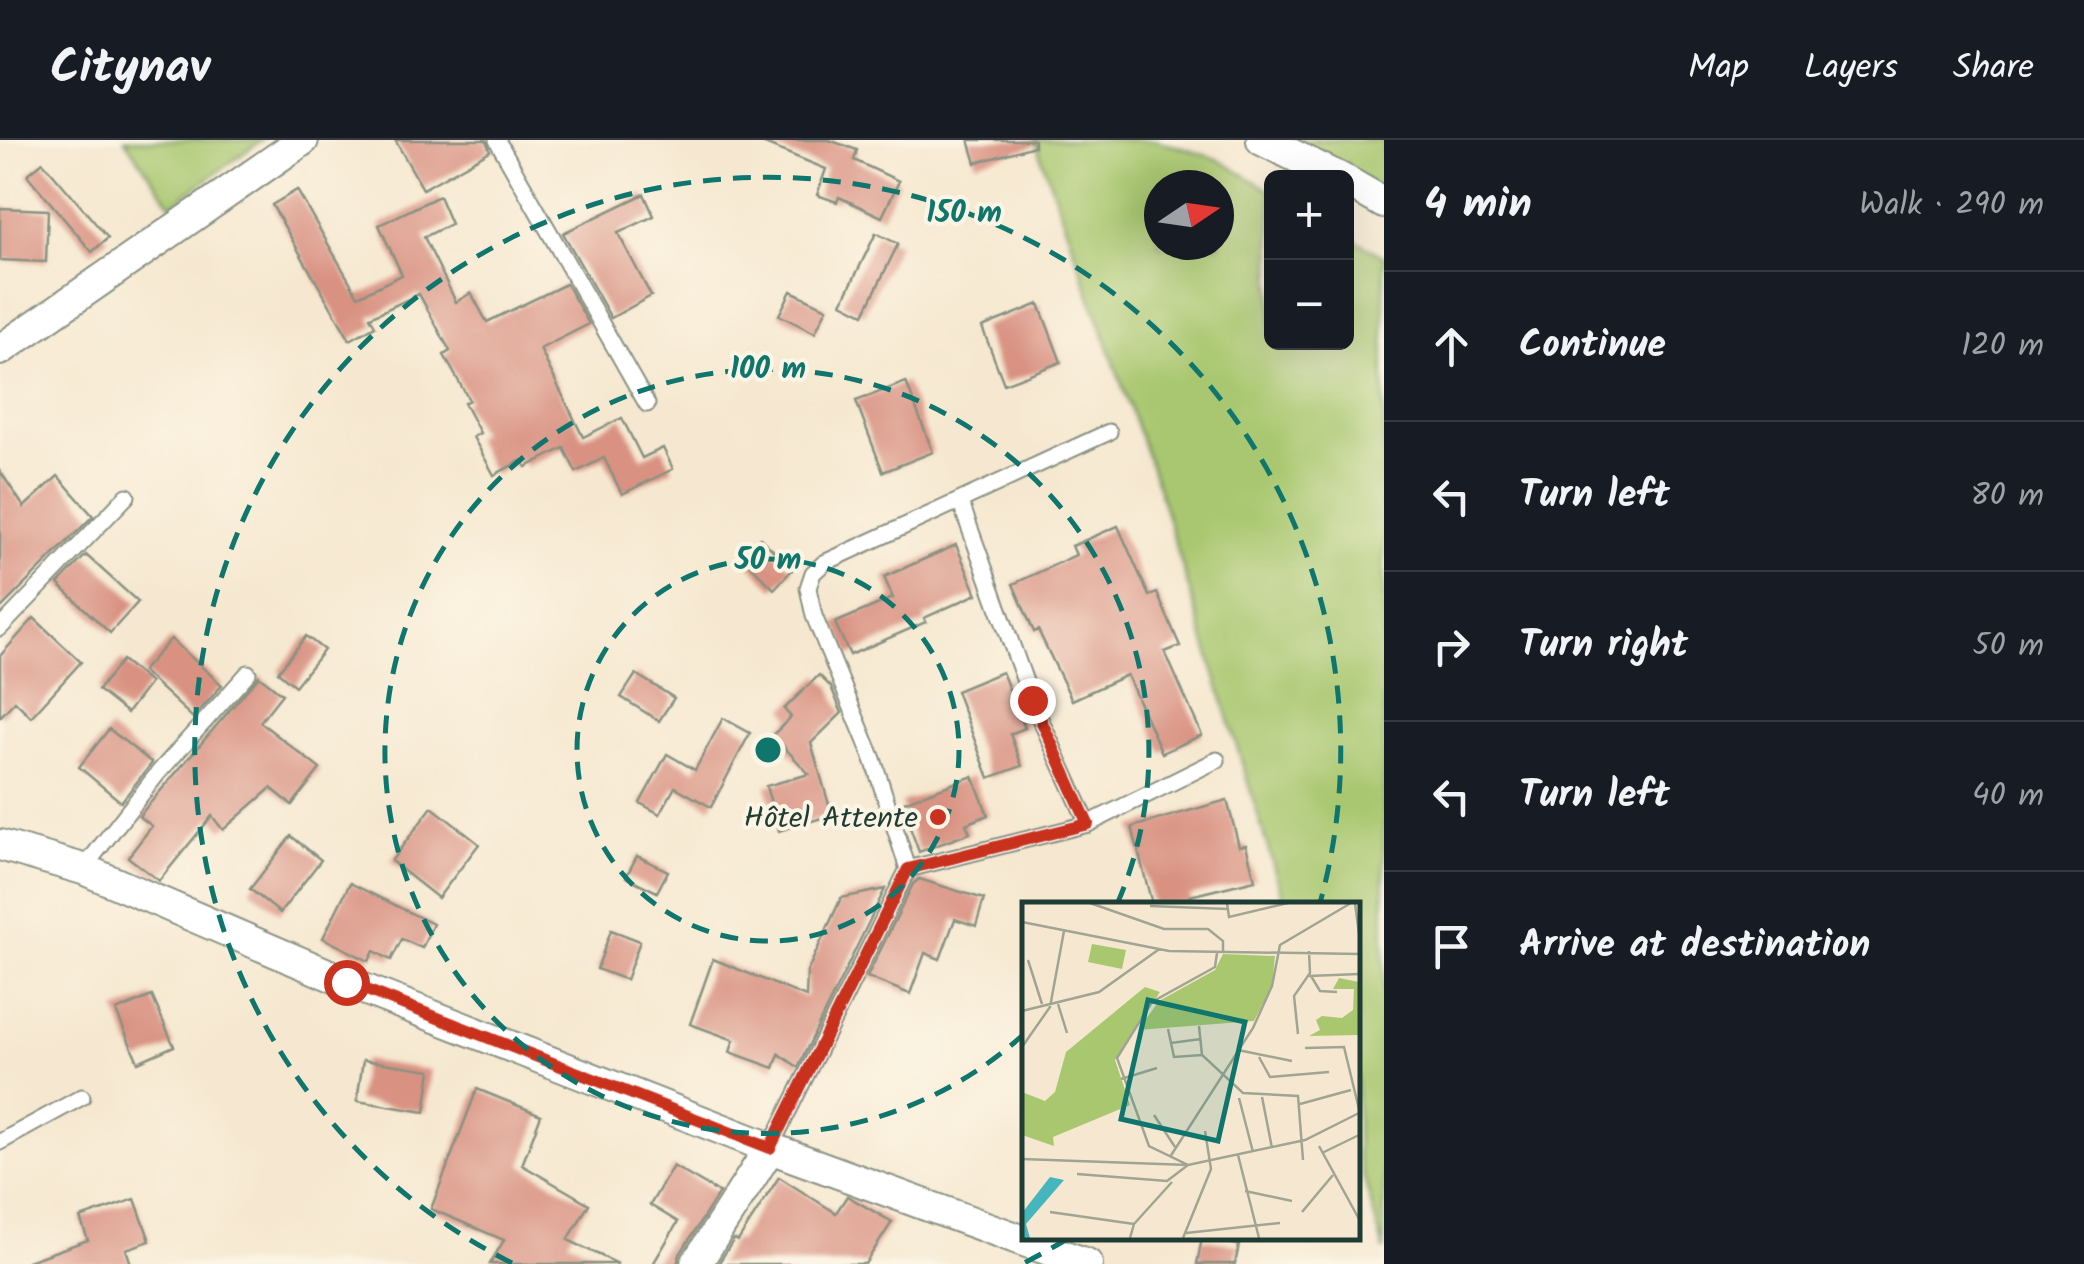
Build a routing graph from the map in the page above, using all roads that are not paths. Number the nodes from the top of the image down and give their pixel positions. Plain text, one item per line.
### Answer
1 (303, 140) edge
2 (497, 140) edge
3 (1262, 140) edge
4 (1324, 170) edge
5 (1354, 186) edge
6 (1384, 203) edge
7 (0, 350) edge
8 (647, 404) dead end
9 (1109, 432) dead end
10 (127, 496) dead end
11 (960, 501) junction
12 (0, 628) edge
13 (248, 672) dead end
14 (1217, 760) dead end
15 (1088, 824) junction
16 (0, 845) edge
17 (82, 869) junction
18 (908, 869) junction
19 (82, 1097) dead end
20 (0, 1142) edge
21 (770, 1148) junction
22 (1069, 1261) edge
23 (696, 1264) edge

1 - 7 street
2 - 8 lane
3 - 4 street
5 - 6 street
9 - 11 lane
10 - 12 lane
11 - 15 lane
11 - 18 lane
13 - 17 lane
14 - 15 lane
15 - 18 lane
16 - 17 street
17 - 21 street
18 - 21 lane
19 - 20 lane
21 - 22 street
21 - 23 street

